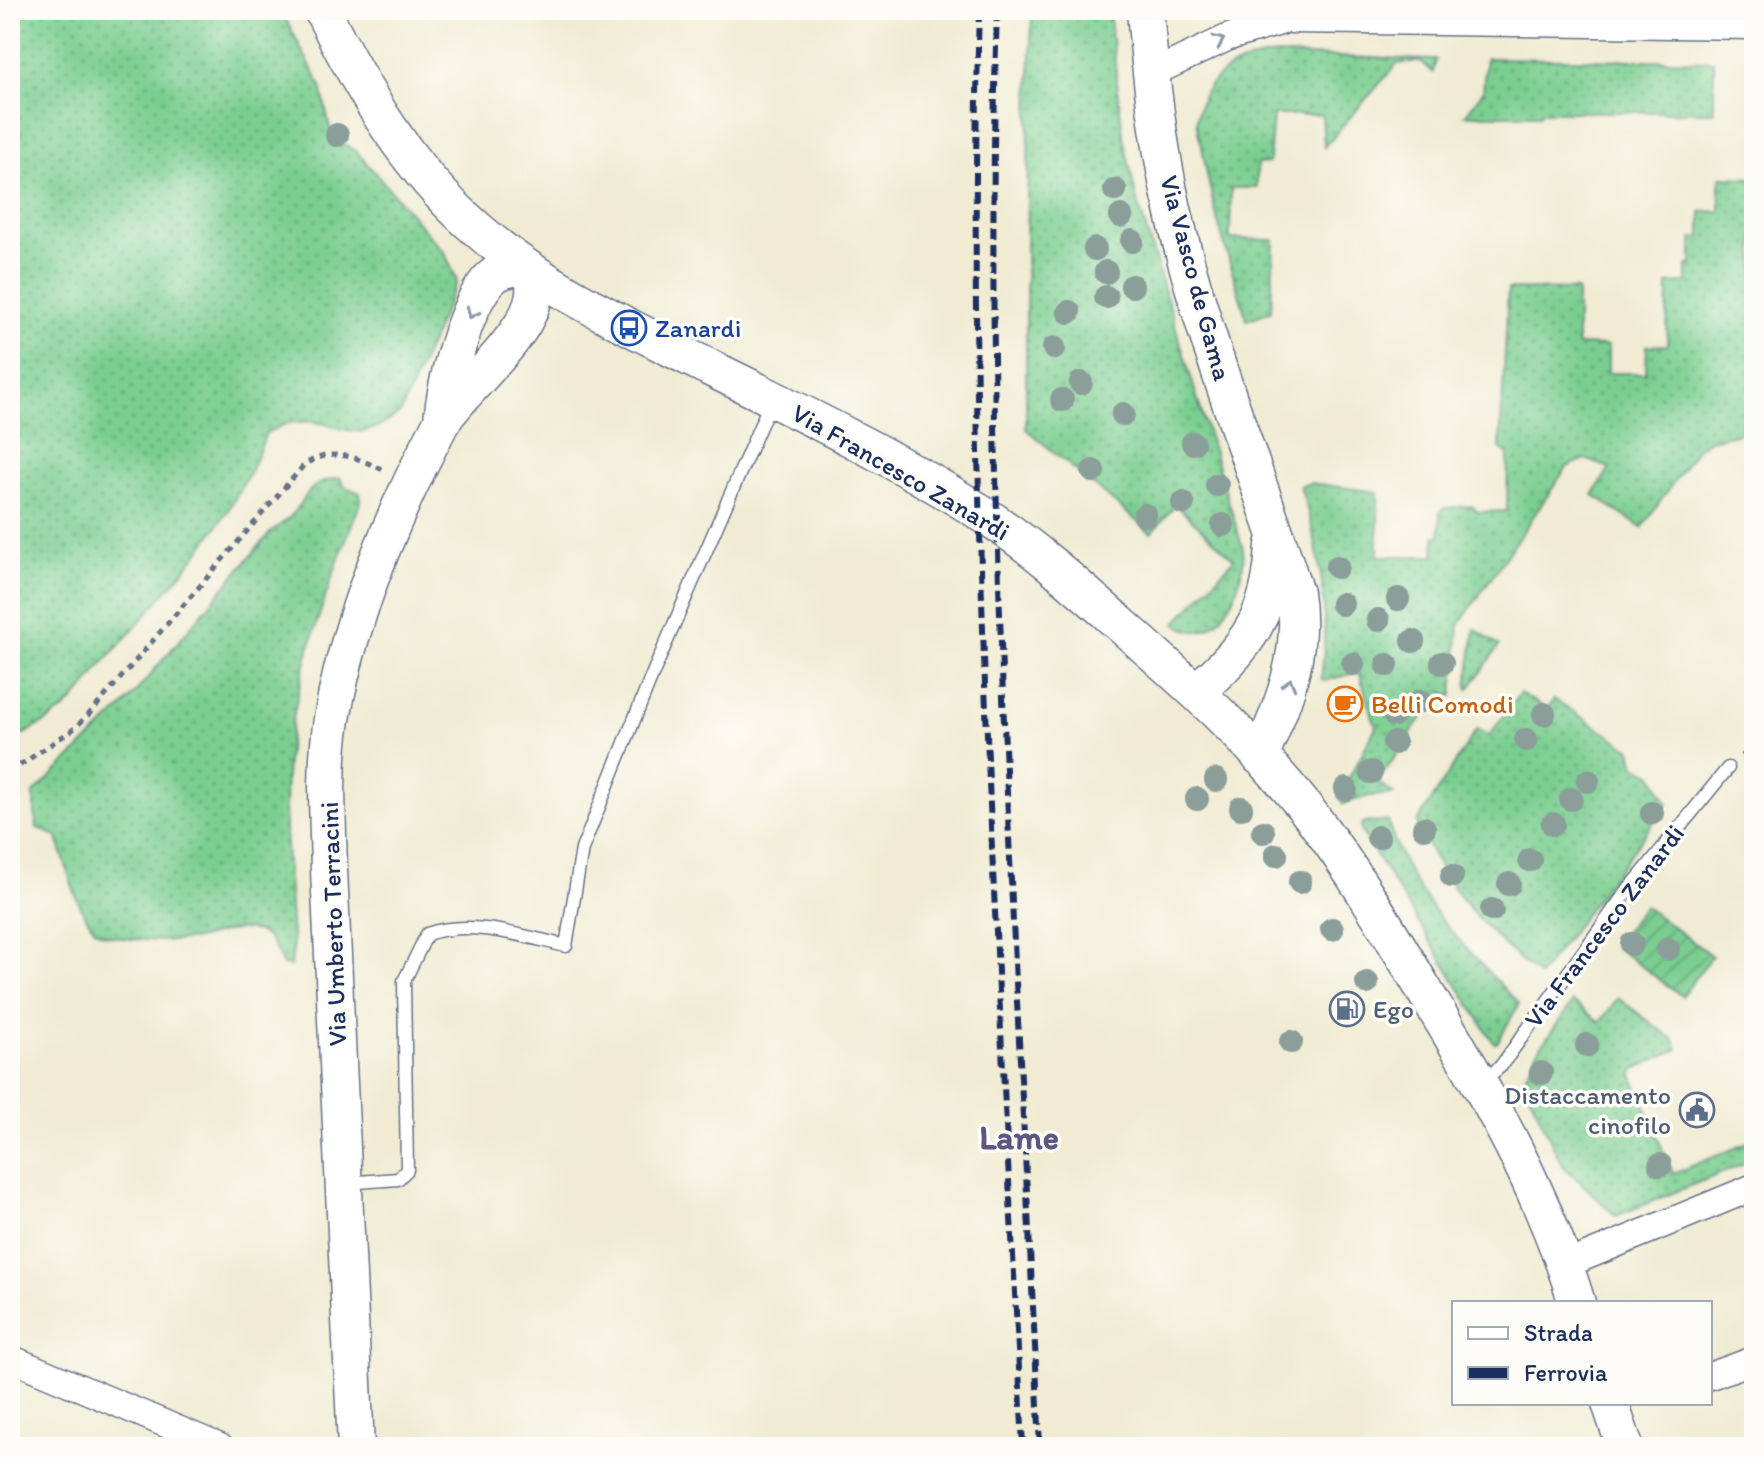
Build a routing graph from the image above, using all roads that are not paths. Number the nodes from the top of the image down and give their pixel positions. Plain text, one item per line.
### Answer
1 (322, 10) edge
2 (1145, 10) edge
3 (1237, 10) edge
4 (1292, 20) junction
5 (1754, 26) edge
6 (1151, 74) junction
7 (526, 267) junction
8 (772, 398) junction
9 (442, 421) junction
10 (1275, 539) junction
11 (1196, 692) junction
12 (1260, 757) junction
13 (1728, 768) dead end
14 (1481, 1083) junction
15 (344, 1183) junction
16 (1754, 1187) edge
17 (1565, 1265) junction
18 (1576, 1301) edge
19 (10, 1358) edge
20 (1754, 1360) edge
21 (1712, 1375) edge
22 (1618, 1405) edge
23 (220, 1447) edge
24 (356, 1447) edge
25 (1625, 1447) edge

1 - 7 street, Via Francesco Zanardi
2 - 6 street, Via Vasco de Gama
3 - 4 street
4 - 5 street
6 -> 4 street
6 - 10 street, Via Vasco de Gama
7 - 8 street, Via Francesco Zanardi
7 - 9 street, Via Umberto Terracini
7 -> 9 street, Via Umberto Terracini
8 - 11 street, Via Francesco Zanardi
8 - 15 lane
9 - 15 street, Via Umberto Terracini
10 - 11 street, Via Vasco de Gama
12 -> 10 street, Via Vasco de Gama
11 - 12 street, Via Francesco Zanardi
12 - 14 street, Via Francesco Zanardi
13 - 14 lane, Via Francesco Zanardi
14 - 17 street, Via Francesco Zanardi
15 - 24 street, Via Umberto Terracini
16 - 17 street
17 - 18 street, Via Francesco Zanardi
19 - 23 street
20 - 21 street
22 - 25 street

